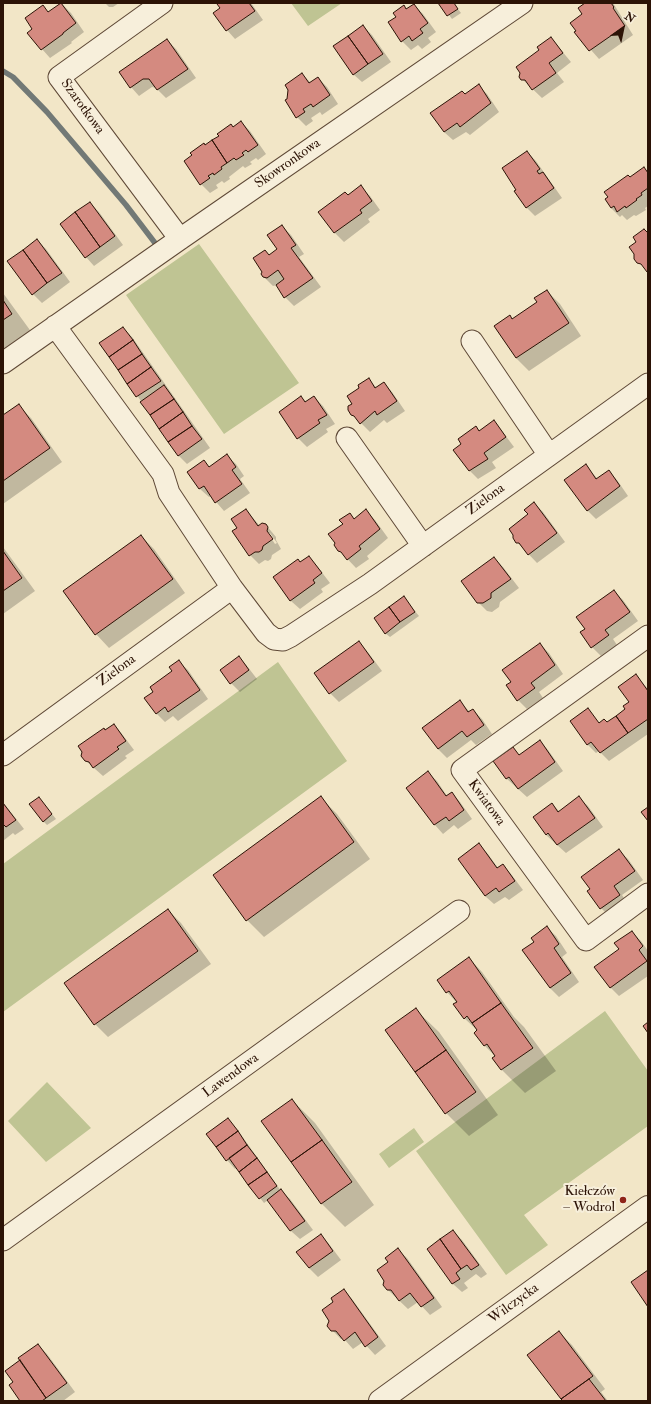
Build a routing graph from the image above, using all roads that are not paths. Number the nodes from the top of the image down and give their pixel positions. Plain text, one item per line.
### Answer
1 (162, 3) edge
2 (522, 3) edge
3 (180, 239) junction
4 (55, 326) junction
5 (472, 341) dead end
6 (3, 363) edge
7 (648, 384) edge
8 (347, 438) dead end
9 (549, 455) junction
10 (423, 546) junction
11 (232, 588) junction
12 (648, 636) edge
13 (3, 754) edge
14 (648, 894) edge
15 (458, 912) dead end
16 (648, 1207) edge
17 (3, 1240) edge
18 (380, 1401) edge

1 - 3 street, Szarotkowa
2 - 3 street, Skowronkowa
3 - 4 street, Skowronkowa
4 - 6 street, Skowronkowa
4 - 11 street, Zielona
5 - 9 street
7 - 9 street, Zielona
8 - 10 street
9 - 10 street, Zielona
10 - 11 street, Zielona
11 - 13 street, Zielona
12 - 14 street, Kwiatowa
15 - 17 street, Lawendowa
16 - 18 street, Wilczycka

